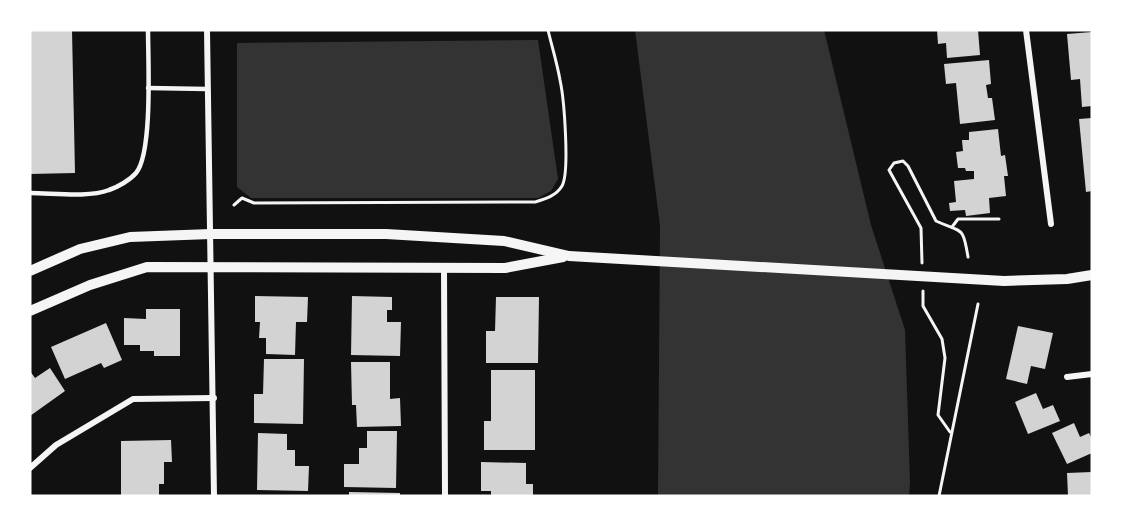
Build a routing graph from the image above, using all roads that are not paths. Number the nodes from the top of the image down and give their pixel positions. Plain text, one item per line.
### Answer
1 (148, 30) edge
2 (207, 30) edge
3 (1026, 30) edge
4 (148, 88) junction
5 (207, 89) junction
6 (30, 193) edge
7 (1052, 224) dead end
8 (211, 234) junction
9 (569, 256) junction
10 (211, 267) junction
11 (444, 268) junction
12 (30, 271) edge
13 (1092, 275) edge
14 (30, 311) edge
15 (1092, 374) edge
16 (1067, 377) dead end
17 (214, 398) junction
18 (30, 468) edge
19 (214, 496) edge
20 (445, 496) edge

1 - 4 lane
2 - 5 street
3 - 7 street
4 - 5 lane
4 - 6 lane
5 - 8 street
8 - 9 street
8 - 10 street
8 - 12 street
9 - 11 street
9 - 13 street
10 - 11 street
10 - 14 street
10 - 17 street
11 - 20 street
15 - 16 street
17 - 18 street
17 - 19 street

